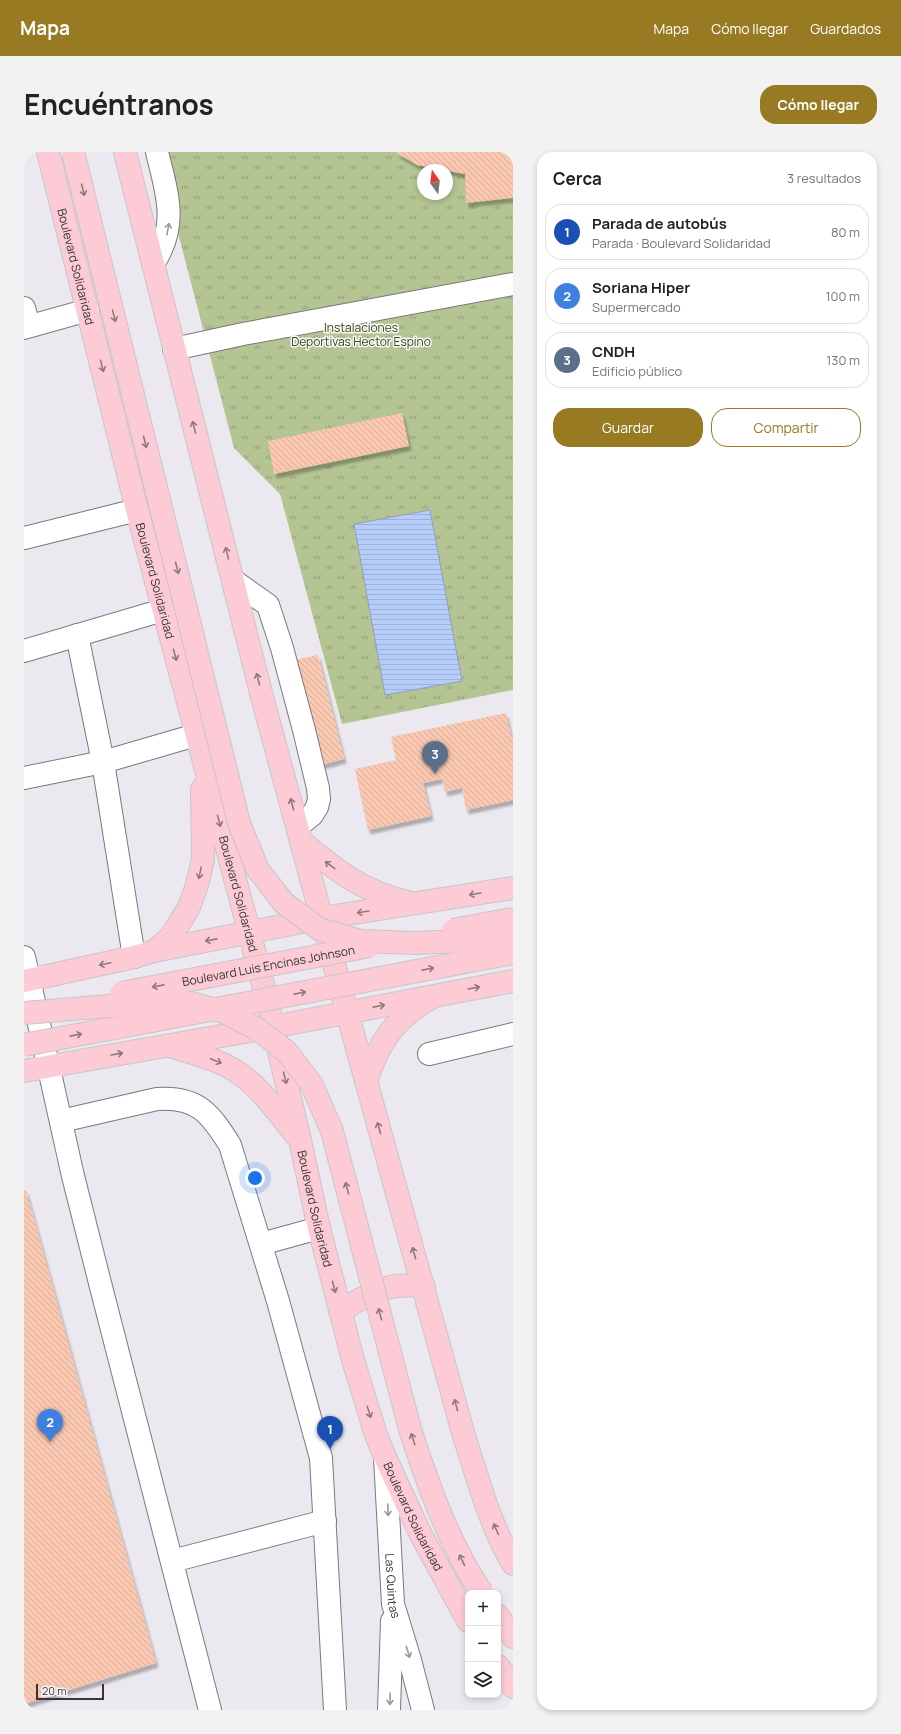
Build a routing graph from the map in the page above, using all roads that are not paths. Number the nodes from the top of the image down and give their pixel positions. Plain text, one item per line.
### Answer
1 (48, 152) edge
2 (73, 152) edge
3 (125, 152) edge
4 (157, 152) edge
5 (153, 264) junction
6 (513, 284) edge
7 (88, 310) junction
8 (26, 321) edge
9 (174, 349) junction
10 (137, 510) junction
11 (24, 538) edge
12 (234, 581) junction
13 (163, 610) junction
14 (77, 635) junction
15 (24, 651) edge
16 (198, 742) junction
17 (103, 762) junction
18 (24, 778) edge
19 (300, 834) junction
20 (513, 888) edge
21 (415, 904) junction
22 (322, 918) junction
23 (513, 919) edge
24 (249, 933) junction
25 (513, 939) edge
26 (154, 951) junction
27 (513, 953) edge
28 (24, 957) edge
29 (134, 957) junction
30 (27, 980) edge
31 (513, 981) edge
32 (435, 995) junction
33 (24, 1012) edge
34 (347, 1012) junction
35 (272, 1027) junction
36 (513, 1034) edge
37 (24, 1045) edge
38 (165, 1045) junction
39 (429, 1054) dead end
40 (49, 1066) junction
41 (24, 1071) edge
42 (366, 1082) junction
43 (61, 1121) junction
44 (300, 1140) junction
45 (319, 1228) junction
46 (261, 1244) junction
47 (424, 1287) junction
48 (340, 1311) junction
49 (385, 1457) junction
50 (325, 1521) junction
51 (172, 1562) junction
52 (513, 1564) edge
53 (480, 1590) edge
54 (393, 1604) junction
55 (465, 1616) edge
56 (501, 1620) edge
57 (513, 1637) edge
58 (501, 1670) edge
59 (513, 1687) edge
60 (210, 1710) edge
61 (335, 1710) edge
62 (389, 1710) edge
63 (423, 1710) edge

1 - 7 main road, Boulevard Solidaridad
2 -> 25 main road, bridge
3 - 5 main road
5 -> 4 street
5 - 9 main road
6 - 9 street
7 - 8 street
7 -> 10 main road, Boulevard Solidaridad
12 -> 9 main road
10 - 11 street
10 - 13 main road, Boulevard Solidaridad
19 -> 12 main road
12 - 19 street
13 - 14 street
13 -> 16 main road, Boulevard Solidaridad
14 - 15 street
14 - 17 street
16 - 17 street
16 -> 24 main road, Boulevard Solidaridad
16 -> 26 main road
17 - 18 street
17 - 29 street
21 -> 19 main road
19 - 22 main road
20 -> 21 main road
21 -> 22 main road
22 - 24 main road
22 - 34 main road
23 -> 33 main road, Boulevard Luis Encinas Johnson, bridge
24 -> 26 main road
24 - 35 main road, Boulevard Solidaridad
26 - 29 main road
37 -> 27 main road, bridge
28 - 30 street
29 -> 30 main road
30 - 40 street
32 -> 31 main road
34 -> 32 main road
32 - 42 main road
53 -> 33 main road, bridge
34 - 35 main road
34 - 42 main road
35 - 38 main road
35 -> 44 main road, Boulevard Solidaridad
36 - 39 street
40 -> 38 main road
38 -> 44 main road
40 - 41 main road
40 - 43 street
47 -> 42 main road
43 - 46 street
43 - 51 street
44 - 45 main road, Boulevard Solidaridad
45 - 46 street
45 -> 48 main road, Boulevard Solidaridad
46 - 50 street
47 - 48 main road
52 -> 47 main road
48 -> 49 main road, Boulevard Solidaridad
49 -> 54 street, Las Quintas
49 - 55 main road, Boulevard Solidaridad
50 - 51 street
50 - 61 street
51 - 60 street
54 -> 62 street
54 -> 63 street, Las Quintas
56 - 57 main road
58 - 59 main road

